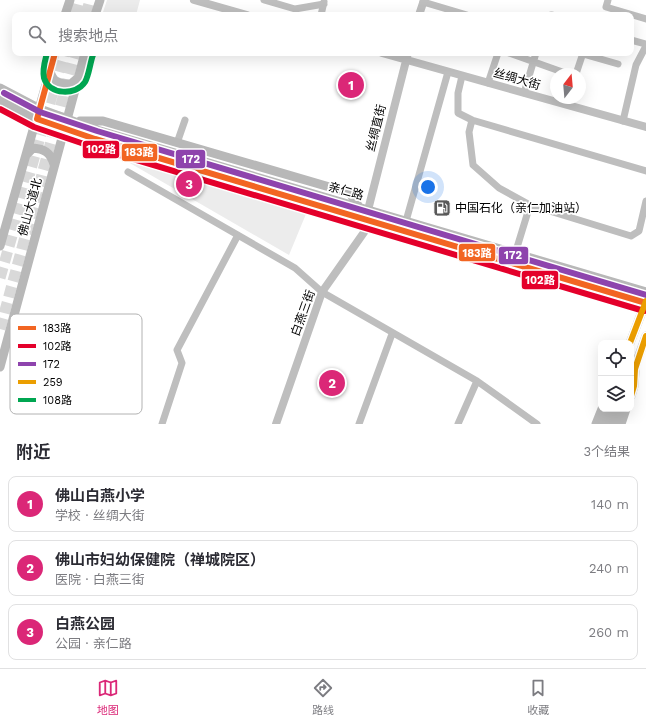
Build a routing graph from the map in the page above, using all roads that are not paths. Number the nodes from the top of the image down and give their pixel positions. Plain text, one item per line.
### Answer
1 (70, 0) edge
2 (100, 0) edge
3 (194, 0) edge
4 (264, 0) edge
5 (608, 0) edge
6 (423, 1) edge
7 (324, 2) edge
8 (439, 10) dead end
9 (67, 12) edge
10 (96, 12) edge
11 (236, 12) edge
12 (322, 12) edge
13 (420, 12) edge
14 (445, 12) edge
15 (458, 12) edge
16 (623, 12) edge
17 (634, 15) edge
18 (646, 19) edge
19 (634, 41) edge
20 (646, 45) edge
21 (54, 56) edge
22 (84, 56) edge
23 (407, 56) edge
24 (497, 56) edge
25 (517, 56) edge
26 (535, 56) edge
27 (582, 56) edge
28 (593, 56) edge
29 (534, 62) junction
30 (646, 63) edge
31 (618, 64) dead end
32 (636, 64) junction
33 (551, 68) edge
34 (578, 68) edge
35 (50, 71) junction
36 (448, 72) junction
37 (462, 76) junction
38 (78, 78) junction
39 (488, 83) junction
40 (0, 88) edge
41 (524, 93) junction
42 (0, 100) edge
43 (40, 108) junction
44 (37, 119) junction
45 (70, 119) junction
46 (185, 120) dead end
47 (472, 120) junction
48 (623, 121) junction
49 (646, 127) edge
50 (63, 128) junction
51 (177, 143) junction
52 (27, 154) junction
53 (54, 164) junction
54 (646, 171) edge
55 (128, 172) dead end
56 (646, 201) edge
57 (530, 205) junction
58 (364, 208) junction
59 (372, 221) junction
60 (406, 221) junction
61 (238, 235) junction
62 (0, 246) edge
63 (514, 254) junction
64 (322, 292) junction
65 (646, 292) edge
66 (646, 302) edge
67 (14, 314) edge
68 (10, 329) edge
69 (392, 334) junction
70 (646, 336) edge
71 (631, 340) edge
72 (0, 367) edge
73 (634, 371) edge
74 (477, 381) junction
75 (601, 412) edge
76 (609, 412) edge
77 (617, 412) edge
78 (625, 412) edge
79 (162, 424) edge
80 (276, 424) edge
81 (359, 424) edge
82 (458, 424) edge
83 (537, 424) edge
84 (596, 424) edge
85 (604, 424) edge
86 (613, 424) edge
87 (621, 424) edge

1 - 9 main road
2 - 10 main road
3 - 11 street
4 - 7 street
5 - 16 street
6 - 13 street
6 - 15 street
7 - 12 street
8 - 14 street
17 - 18 street
19 - 20 street
20 - 32 street
21 - 35 main road, 佛山大道北
22 - 38 main road, 佛山大道北
23 - 36 street, 丝绸大街
23 - 58 street, 丝绸直街
24 - 39 street
25 - 29 street
26 - 29 street
27 - 34 street
28 - 31 street
29 - 33 street
29 - 41 street
30 - 32 street
32 - 48 street
35 - 38 main road
35 - 43 main road, 佛山大道北
36 - 37 street, 丝绸大街
36 - 60 street
37 - 39 street, 丝绸大街
37 - 47 street
38 - 45 main road, 佛山大道北
39 - 41 street, 丝绸大街
40 - 43 main road, 亲仁路
41 - 48 street, 丝绸大街
42 - 44 main road, 亲仁路
43 - 44 main road, 佛山大道北
43 - 45 main road, 亲仁路
44 - 50 main road, 亲仁路
44 - 52 main road, 佛山大道北
45 - 50 main road, 佛山大道北
45 - 51 main road
45 - 58 main road, 亲仁路
46 - 51 street
47 - 54 street
47 - 57 street
48 - 49 street, 丝绸大街
50 - 53 main road, 佛山大道北
50 - 59 main road, 亲仁路
51 - 58 main road
52 - 53 main road
52 - 62 main road, 佛山大道北
53 - 67 main road, 佛山大道北
55 - 61 street
56 - 57 street
57 - 63 street
58 - 60 main road, 亲仁路
59 - 64 street, 白燕三街
59 - 66 main road, 亲仁路
60 - 63 main road, 亲仁路
61 - 64 street
61 - 79 street
63 - 65 main road, 亲仁路
64 - 69 street
64 - 80 street, 白燕三街
66 - 71 main road
68 - 72 main road, 佛山大道北
69 - 74 street
69 - 81 street
70 - 73 main road
74 - 82 street
74 - 83 street
75 - 84 main road
76 - 85 main road
77 - 86 main road
78 - 87 main road

